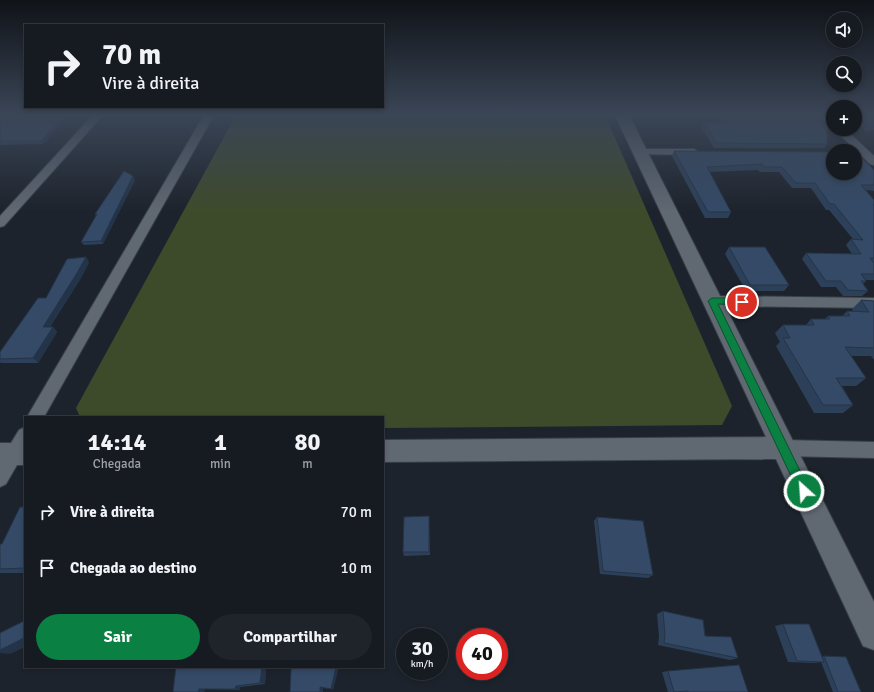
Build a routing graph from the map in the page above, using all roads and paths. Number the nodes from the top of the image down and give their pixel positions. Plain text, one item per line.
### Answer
1 (69, 147) edge
2 (190, 147) edge
3 (638, 147) edge
4 (640, 152) junction
5 (701, 152) edge
6 (865, 153) edge
7 (874, 162) edge
8 (0, 223) edge
9 (712, 301) junction
10 (874, 303) edge
11 (36, 416) edge
12 (783, 448) junction
13 (16, 449) edge
14 (874, 450) edge
15 (384, 451) edge
16 (0, 478) edge
17 (874, 635) edge

1 - 8 street
2 - 11 street
3 - 4 street
4 - 5 street
4 - 9 street
6 - 7 street
9 - 10 street
9 - 12 street
12 - 14 street
12 - 15 street
12 - 17 street
13 - 16 street

